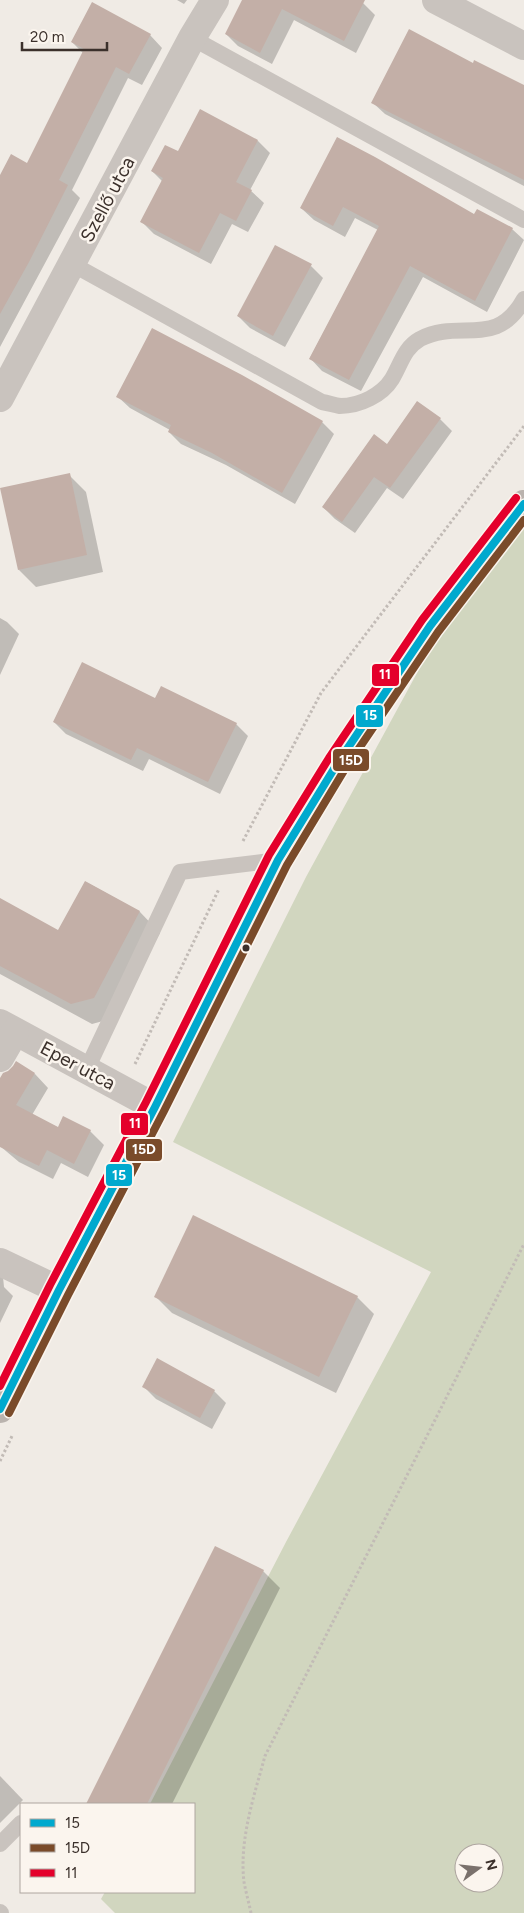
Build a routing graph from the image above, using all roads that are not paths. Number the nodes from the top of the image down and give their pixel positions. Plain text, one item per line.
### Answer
1 (215, 0) edge
2 (436, 0) edge
3 (192, 38) junction
4 (524, 46) edge
5 (524, 220) edge
6 (72, 264) junction
7 (524, 299) edge
8 (0, 398) edge
9 (524, 504) edge
10 (278, 860) junction
11 (8, 1028) edge
12 (0, 1058) edge
13 (87, 1069) junction
14 (155, 1107) junction
15 (0, 1262) edge
16 (59, 1290) junction
17 (0, 1410) edge
18 (20, 1824) edge
19 (0, 1844) edge

1 - 3 street, Szellő utca
2 - 4 street
3 - 5 lane
3 - 6 street, Szellő utca
6 - 7 lane
6 - 8 street, Szellő utca
9 - 10 main road
10 - 13 lane
10 - 14 main road
11 - 12 street
11 - 13 street, Eper utca
13 - 14 street, Eper utca
14 - 16 main road
15 - 16 street
16 - 17 main road
18 - 19 lane

